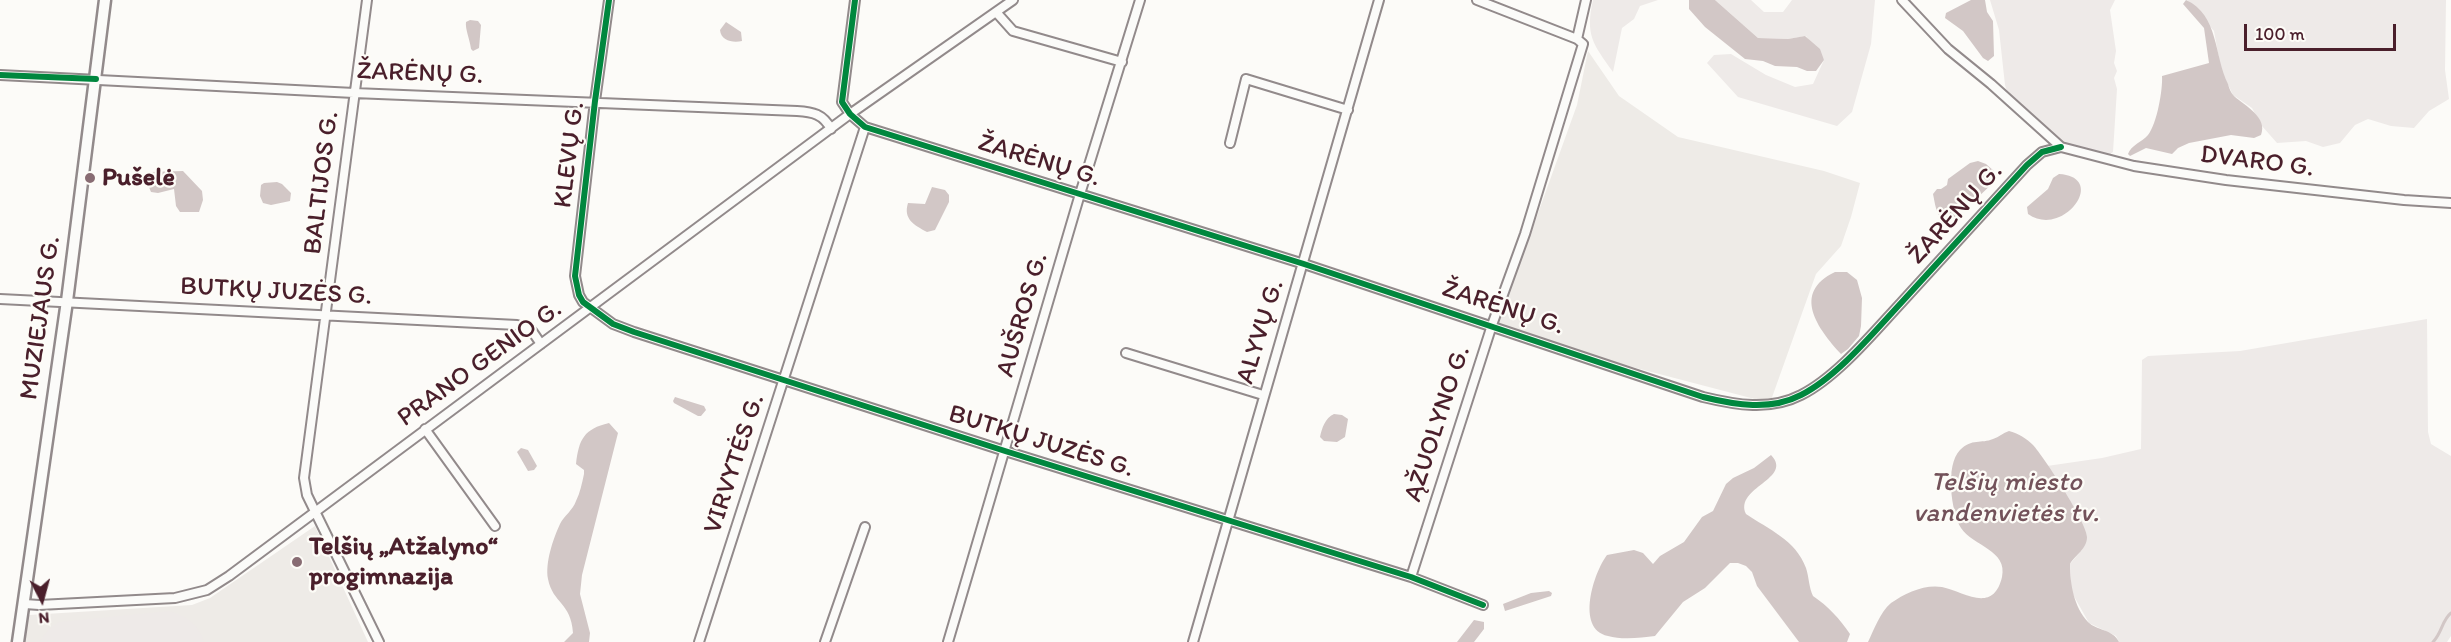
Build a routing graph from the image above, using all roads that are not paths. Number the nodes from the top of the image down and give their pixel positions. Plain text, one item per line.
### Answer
1 (105, 0) edge
2 (367, 0) edge
3 (609, 0) edge
4 (855, 0) edge
5 (1013, 0) edge
6 (1140, 0) edge
7 (1379, 0) edge
8 (1477, 0) edge
9 (1586, 0) edge
10 (1902, 0) edge
11 (996, 12) junction
12 (1580, 41) junction
13 (1122, 62) junction
14 (0, 75) edge
15 (96, 79) junction
16 (354, 93) junction
17 (595, 101) junction
18 (1348, 110) junction
19 (850, 114) junction
20 (865, 127) junction
21 (831, 129) junction
22 (1230, 143) dead end
23 (2061, 147) junction
24 (1080, 194) junction
25 (2451, 203) edge
26 (1304, 264) junction
27 (0, 299) edge
28 (67, 302) junction
29 (591, 309) junction
30 (326, 315) junction
31 (1492, 325) junction
32 (541, 344) junction
33 (1126, 353) dead end
34 (783, 381) junction
35 (1263, 395) junction
36 (425, 429) junction
37 (1005, 451) junction
38 (316, 511) junction
39 (1228, 521) junction
40 (495, 526) dead end
41 (865, 527) dead end
42 (1411, 577) junction
43 (25, 603) junction
44 (1483, 605) dead end
45 (18, 642) edge
46 (380, 642) edge
47 (699, 642) edge
48 (825, 642) edge
49 (948, 642) edge
50 (1193, 642) edge

1 - 15 main road, MUZIEJAUS G.
2 - 16 street, BALTIJOS G.
3 - 17 street, KLEVŲ G.
4 - 19 street
5 - 11 street, PRANO GENIO G.
6 - 13 street, AUŠROS G.
7 - 18 street, ALYVŲ G.
8 - 12 street
9 - 12 street, ĄŽUOLYNO G.
10 - 23 street
11 - 13 street
11 - 19 street, PRANO GENIO G.
12 - 31 street, ĄŽUOLYNO G.
13 - 24 street, AUŠROS G.
14 - 15 street, ŽARĖNŲ G.
15 - 16 street, ŽARĖNŲ G.
15 - 28 main road, MUZIEJAUS G.
16 - 17 street, ŽARĖNŲ G.
16 - 30 street, BALTIJOS G.
17 - 21 street, ŽARĖNŲ G.
17 - 29 street, KLEVŲ G.
18 - 22 street
18 - 26 street, ALYVŲ G.
19 - 20 street, ŽARĖNŲ G.
19 - 21 street, PRANO GENIO G.
20 - 24 street, ŽARĖNŲ G.
20 - 34 street, VIRVYTĖS G.
21 - 29 street, PRANO GENIO G.
23 - 25 street, DVARO G.
23 - 31 street, ŽARĖNŲ G.
24 - 26 street, ŽARĖNŲ G.
24 - 37 street, AUŠROS G.
26 - 31 street, ŽARĖNŲ G.
26 - 35 street, ALYVŲ G.
27 - 28 street, BUTKŲ JUZĖS G.
28 - 30 street, BUTKŲ JUZĖS G.
28 - 43 main road, MUZIEJAUS G.
29 - 32 street, PRANO GENIO G.
29 - 34 street, BUTKŲ JUZĖS G.
30 - 32 street, BUTKŲ JUZĖS G.
30 - 38 street, BALTIJOS G.
31 - 42 street, ĄŽUOLYNO G.
32 - 36 street, PRANO GENIO G.
33 - 35 street
34 - 37 street, BUTKŲ JUZĖS G.
34 - 47 street, VIRVYTĖS G.
35 - 39 street, ALYVŲ G.
36 - 38 street, PRANO GENIO G.
36 - 40 street
37 - 39 street, BUTKŲ JUZĖS G.
37 - 49 street, AUŠROS G.
38 - 43 street, PRANO GENIO G.
38 - 46 street, BALTIJOS G.
39 - 42 street, BUTKŲ JUZĖS G.
39 - 50 street, ALYVŲ G.
41 - 48 street
42 - 44 street, BUTKŲ JUZĖS G.
43 - 45 main road, MUZIEJAUS G.

